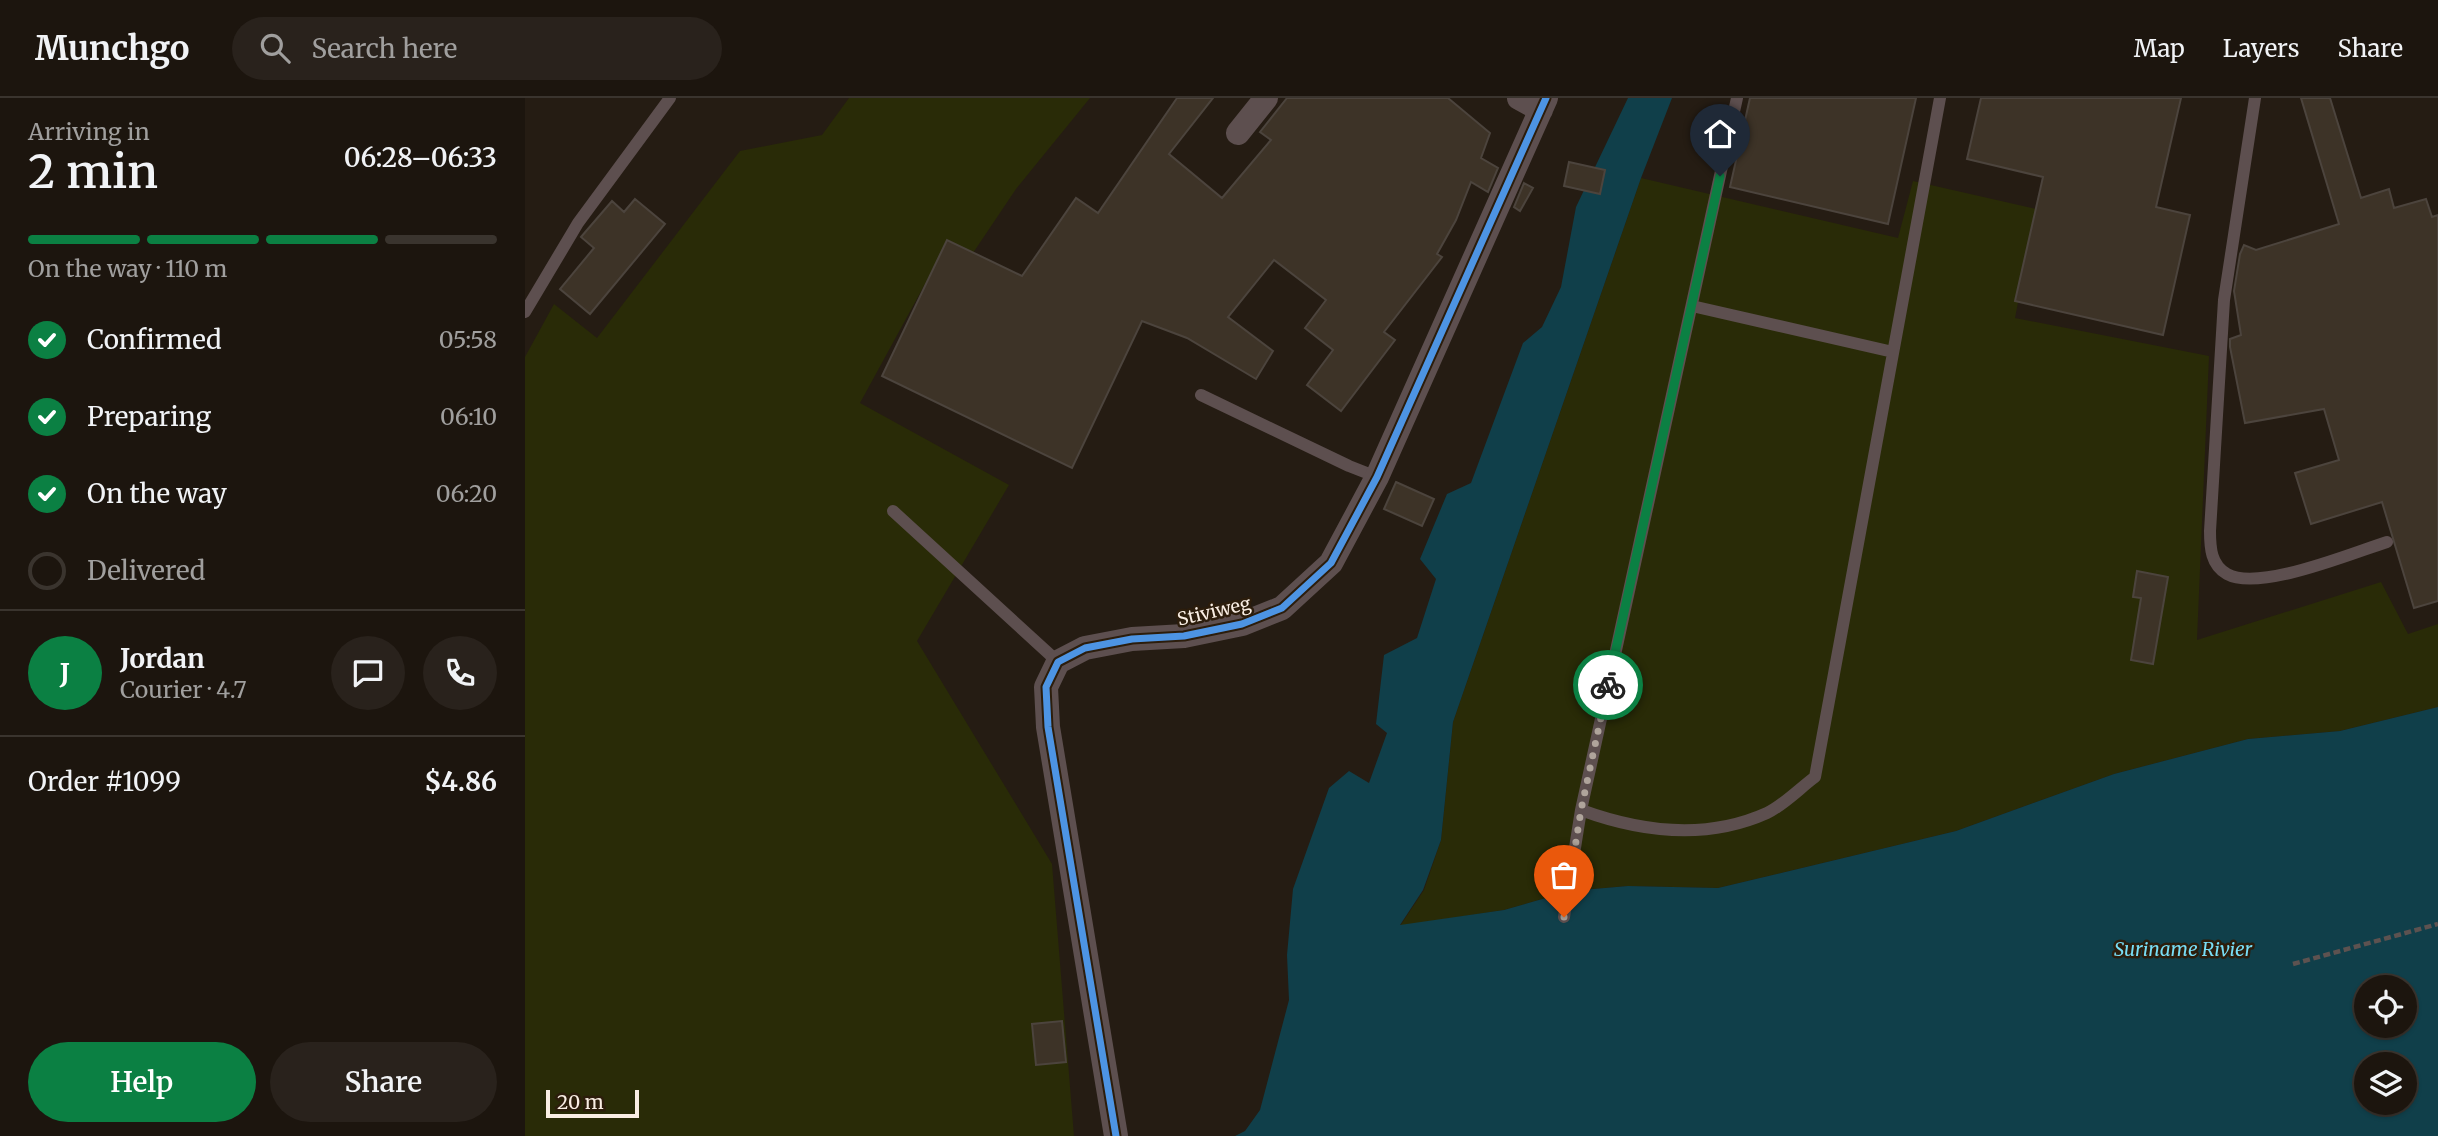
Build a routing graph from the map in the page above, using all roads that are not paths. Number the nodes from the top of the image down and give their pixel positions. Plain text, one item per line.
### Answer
1 (670, 98) edge
2 (1266, 98) edge
3 (1737, 98) edge
4 (1940, 98) edge
5 (2255, 98) edge
6 (1535, 102) edge
7 (1238, 133) dead end
8 (1692, 306) junction
9 (525, 312) edge
10 (1893, 352) junction
11 (1201, 395) dead end
12 (1377, 477) junction
13 (893, 511) dead end
14 (2387, 542) dead end
15 (1058, 662) junction
16 (1581, 810) junction
17 (1564, 917) dead end
18 (1116, 1136) edge

1 - 9 lane
2 - 7 street
3 - 8 lane
4 - 10 lane
5 - 14 lane
6 - 12 street, Stiviweg
8 - 10 lane
8 - 16 lane
10 - 16 lane
11 - 12 lane
12 - 15 street, Stiviweg
13 - 15 lane
15 - 18 street
16 - 17 lane

